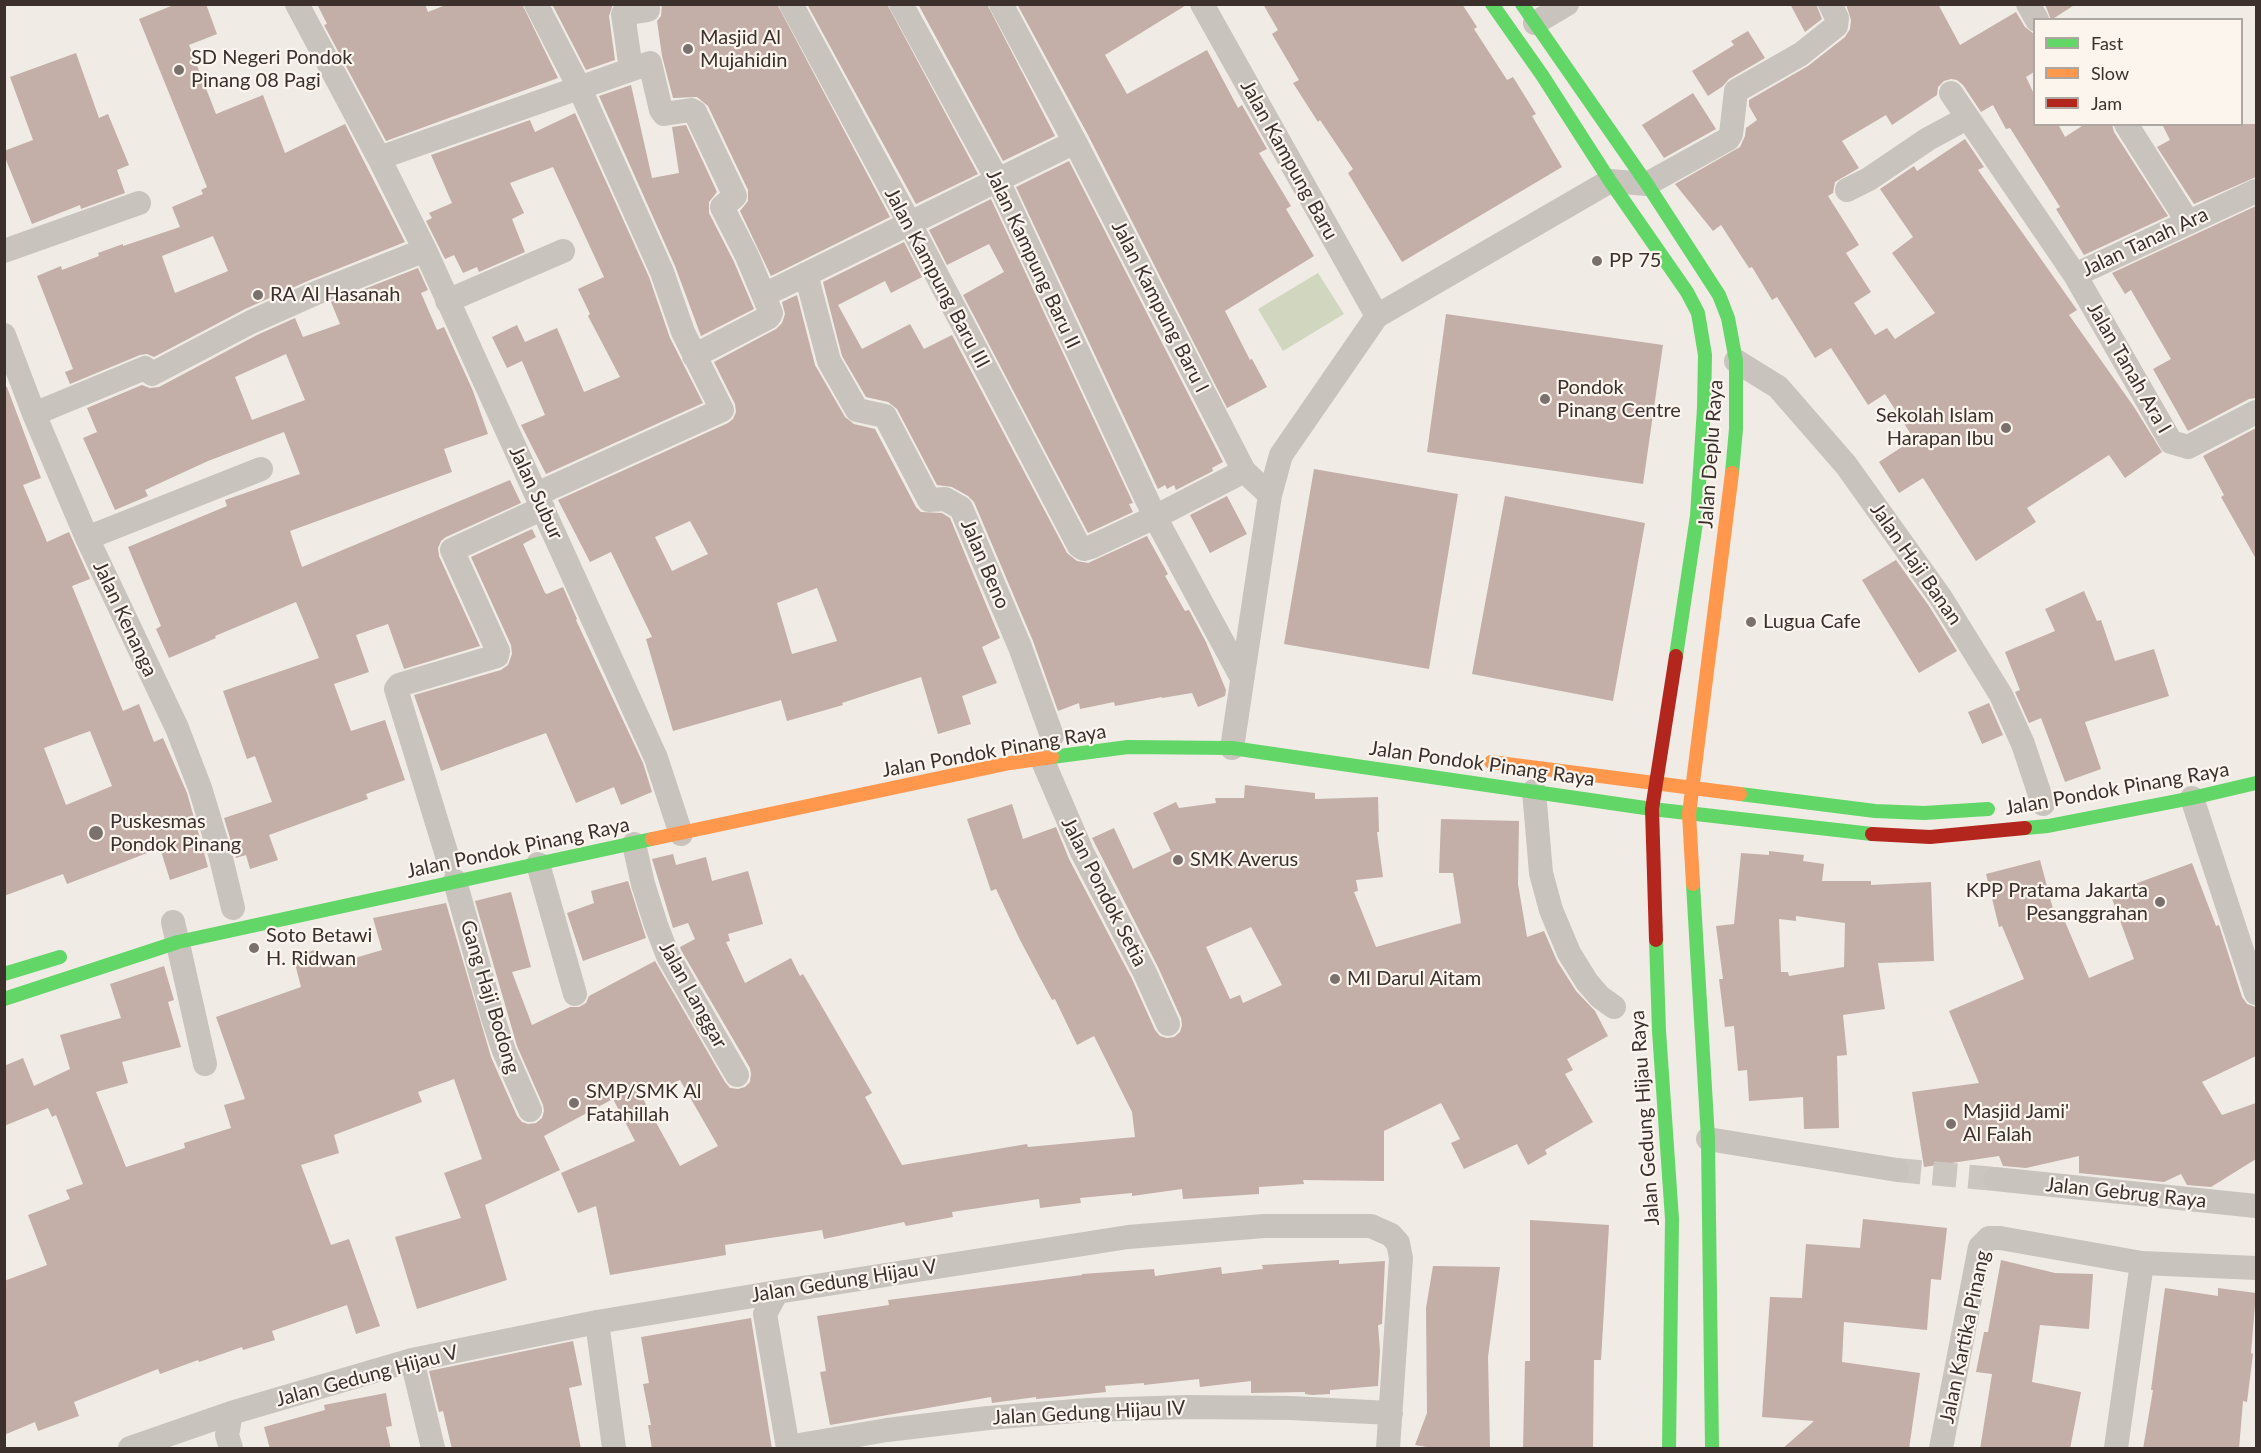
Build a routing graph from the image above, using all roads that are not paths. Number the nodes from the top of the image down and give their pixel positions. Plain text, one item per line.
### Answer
1 (297, 4) edge
2 (536, 4) edge
3 (648, 4) edge
4 (790, 4) edge
5 (901, 4) edge
6 (1001, 4) edge
7 (1202, 4) edge
8 (1492, 4) edge
9 (1567, 4) edge
10 (1830, 4) edge
11 (2028, 4) edge
12 (1528, 14) edge
13 (2036, 18) edge
14 (1562, 62) junction
15 (640, 66) junction
16 (1542, 75) junction
17 (579, 87) junction
18 (1951, 93) dead end
19 (1967, 118) junction
20 (2127, 126) edge
21 (1075, 142) junction
22 (379, 158) junction
23 (998, 181) junction
24 (1610, 181) junction
25 (1647, 184) junction
26 (1847, 190) dead end
27 (2256, 191) edge
28 (140, 203) dead end
29 (909, 222) junction
30 (2188, 222) junction
31 (424, 250) junction
32 (4, 251) edge
33 (563, 251) dead end
34 (807, 274) junction
35 (2075, 275) junction
36 (764, 295) junction
37 (447, 301) junction
38 (1377, 316) junction
39 (4, 335) edge
40 (1705, 355) junction
41 (694, 356) junction
42 (1737, 361) junction
43 (2256, 412) edge
44 (34, 414) junction
45 (261, 469) dead end
46 (1244, 471) junction
47 (1270, 495) junction
48 (540, 501) junction
49 (1155, 518) junction
50 (87, 538) junction
51 (1242, 678) junction
52 (1234, 733) junction
53 (1056, 744) junction
54 (1481, 761) dead end
55 (2256, 783) edge
56 (1657, 785) junction
57 (1691, 788) junction
58 (1534, 791) junction
59 (2192, 798) junction
60 (2043, 804) dead end
61 (1997, 808) dead end
62 (1652, 809) junction
63 (1689, 814) junction
64 (676, 819) junction
65 (634, 844) junction
66 (538, 864) junction
67 (452, 866) junction
68 (235, 913) junction
69 (174, 927) junction
70 (72, 953) dead end
71 (4, 974) edge
72 (2256, 993) edge
73 (575, 994) dead end
74 (4, 999) edge
75 (1614, 1007) dead end
76 (1168, 1024) dead end
77 (205, 1064) dead end
78 (737, 1075) dead end
79 (530, 1110) dead end
80 (1708, 1138) junction
81 (1897, 1170) tunnel mouth
82 (1995, 1179) tunnel mouth
83 (2256, 1206) edge
84 (1682, 1213) junction
85 (1710, 1213) junction
86 (2142, 1263) junction
87 (2256, 1268) edge
88 (777, 1292) junction
89 (597, 1322) junction
90 (412, 1360) junction
91 (231, 1413) junction
92 (1391, 1413) junction
93 (788, 1448) edge
94 (130, 1449) edge
95 (231, 1449) edge
96 (433, 1449) edge
97 (614, 1449) edge
98 (1388, 1449) edge
99 (1669, 1449) edge
100 (1712, 1449) edge
101 (1941, 1449) edge
102 (2116, 1449) edge

1 - 22 street, Jalan Subur
2 - 17 street
3 - 15 street
4 - 29 street, Jalan Kampung Baru III
5 - 23 street, Jalan Kampung Baru II
6 - 21 street, Jalan Kampung Baru I
7 - 38 street, Jalan Kampung Baru
8 - 16 main road, Jalan Deplu Raya
9 - 12 street
10 - 25 street
11 - 13 street
12 - 14 main road, Jalan Deplu Raya
14 - 16 main road
14 - 25 main road, Jalan Deplu Raya
15 - 17 street
15 - 36 street
16 - 24 main road, Jalan Deplu Raya
17 - 22 street
17 - 41 street
18 - 19 street, Jalan Tanah Ara
19 - 26 street
19 - 35 street, Jalan Tanah Ara
20 - 30 street
21 - 23 street
21 - 46 street, Jalan Kampung Baru I
22 - 31 street, Jalan Subur
23 - 29 street
23 - 49 street, Jalan Kampung Baru II
24 - 25 street
24 - 38 street
24 - 40 main road, Jalan Deplu Raya
25 - 42 main road, Jalan Deplu Raya
27 - 30 street, Jalan Tanah Ara
28 - 32 street
29 - 34 street
29 - 49 street, Jalan Kampung Baru III
30 - 35 street, Jalan Tanah Ara
31 - 37 street, Jalan Subur
31 - 44 street
33 - 37 street
34 - 36 street
34 - 53 street, Jalan Beno
35 - 43 street, Jalan Tanah Ara I
36 - 41 street
37 - 48 street, Jalan Subur
38 - 47 street
39 - 44 street, Jalan Kenanga
40 - 42 main road
40 - 56 main road, Jalan Deplu Raya
41 - 48 street
42 - 57 main road, Jalan Deplu Raya
42 - 60 street, Jalan Haji Banan
44 - 50 street, Jalan Kenanga
45 - 50 street
46 - 47 street
46 - 49 street
47 - 51 street
48 - 64 street, Jalan Subur
48 - 67 street, Gang Haji Bodong
49 - 51 street
50 - 68 street, Jalan Kenanga
51 - 52 street
52 - 53 main road, Jalan Pondok Pinang Raya
52 - 58 main road, Jalan Pondok Pinang Raya
53 - 64 main road, Jalan Pondok Pinang Raya
53 - 76 street, Jalan Pondok Setia
54 - 56 main road, Jalan Pondok Pinang Raya
55 - 59 main road, Jalan Pondok Pinang Raya
56 - 57 main road, Jalan Pondok Pinang Raya
56 - 62 main road, Jalan Gedung Hijau Raya
57 - 61 main road, Jalan Pondok Pinang Raya
57 - 63 main road
58 - 62 main road, Jalan Pondok Pinang Raya
58 - 75 street
59 - 63 main road, Jalan Pondok Pinang Raya
59 - 72 street
62 - 63 main road, Jalan Pondok Pinang Raya
62 - 84 main road, Jalan Gedung Hijau Raya
63 - 80 main road
64 - 65 main road, Jalan Pondok Pinang Raya
65 - 66 main road, Jalan Pondok Pinang Raya
65 - 78 street, Jalan Langgar
66 - 67 main road, Jalan Pondok Pinang Raya
66 - 73 street
67 - 68 main road, Jalan Pondok Pinang Raya
67 - 79 street, Gang Haji Bodong
68 - 69 main road, Jalan Pondok Pinang Raya
69 - 74 main road, Jalan Pondok Pinang Raya
69 - 77 street
70 - 71 main road
80 - 81 street
80 - 85 main road
82 - 83 street, Jalan Gebrug Raya
84 - 85 main road
84 - 99 main road, Jalan Gedung Hijau Raya
85 - 100 main road
86 - 87 street
86 - 101 street, Jalan Kartika Pinang
86 - 102 street
88 - 89 street, Jalan Gedung Hijau V
88 - 92 street, Jalan Gedung Hijau V
88 - 93 street
89 - 90 street, Jalan Gedung Hijau V
89 - 97 street
90 - 91 street, Jalan Gedung Hijau V
90 - 96 street
91 - 94 street, Jalan Gedung Hijau V
91 - 95 street
92 - 93 street, Jalan Gedung Hijau IV
92 - 98 street, Jalan Gedung Hijau V

